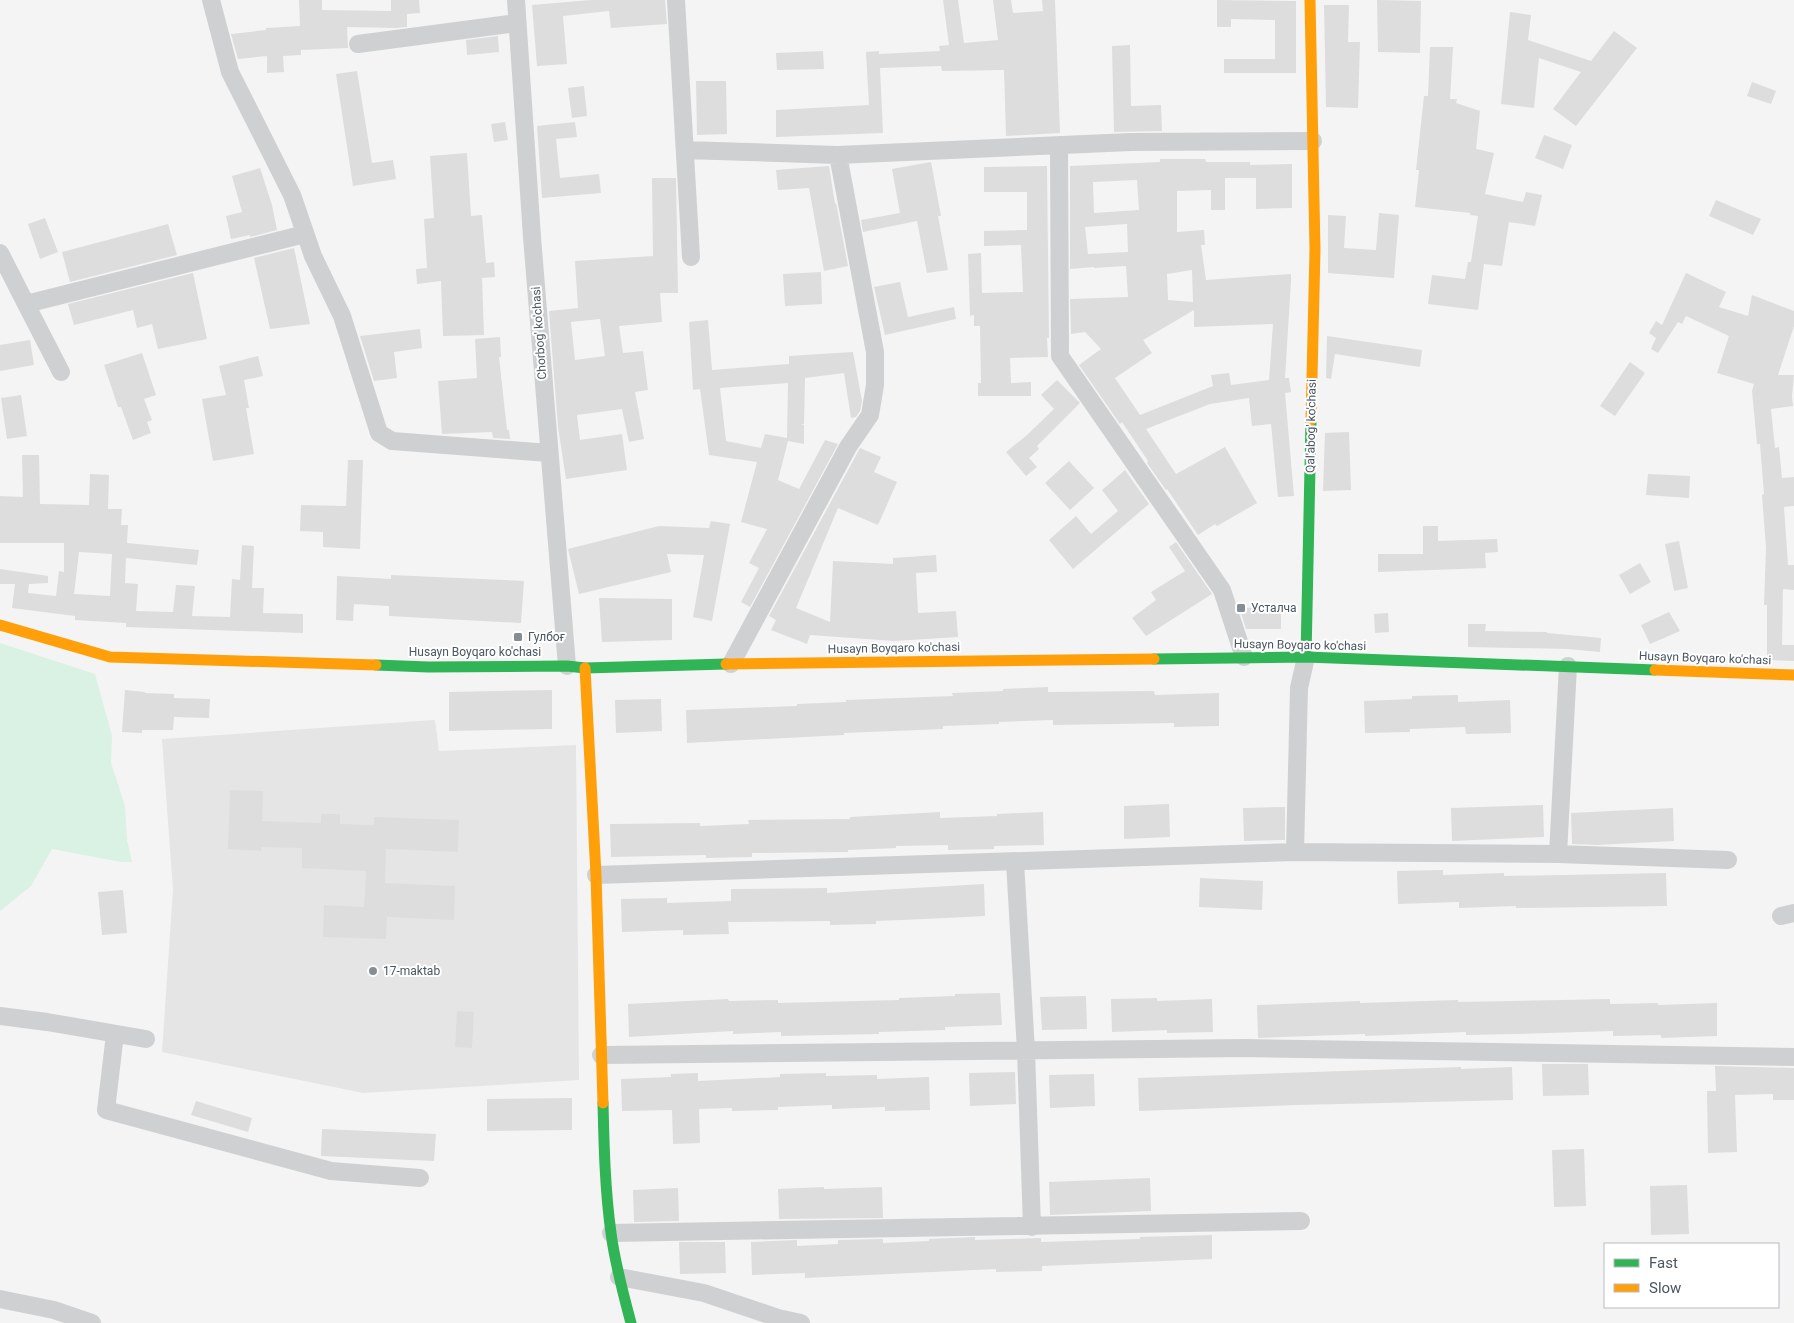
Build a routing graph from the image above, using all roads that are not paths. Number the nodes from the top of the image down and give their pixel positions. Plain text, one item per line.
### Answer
1 (211, 0) edge
2 (516, 0) edge
3 (676, 0) edge
4 (1310, 0) edge
5 (517, 23) junction
6 (358, 44) dead end
7 (1313, 141) junction
8 (1059, 145) junction
9 (685, 150) junction
10 (838, 155) junction
11 (305, 234) junction
12 (0, 253) edge
13 (691, 257) dead end
14 (26, 304) junction
15 (61, 372) dead end
16 (549, 453) junction
17 (0, 625) edge
18 (1244, 657) junction
19 (1306, 657) junction
20 (731, 664) junction
21 (567, 666) junction
22 (1568, 666) junction
23 (585, 668) junction
24 (1794, 675) edge
25 (1296, 852) junction
26 (1558, 854) junction
27 (1728, 860) dead end
28 (1015, 862) junction
29 (596, 875) junction
30 (0, 1016) edge
31 (115, 1034) junction
32 (146, 1039) dead end
33 (1026, 1051) junction
34 (601, 1055) junction
35 (1794, 1057) edge
36 (420, 1178) dead end
37 (1301, 1221) dead end
38 (1032, 1227) junction
39 (611, 1233) junction
40 (619, 1278) junction
41 (0, 1299) edge
42 (92, 1323) edge
43 (631, 1323) edge
44 (801, 1323) edge

1 - 11 street
2 - 5 street, Сhorbog' ko'chasi
3 - 9 street
4 - 7 main road, Qal'abog' ko'chasi
5 - 6 street
5 - 16 street, Сhorbog' ko'chasi
7 - 8 street
7 - 19 main road, Qal'abog' ko'chasi
8 - 10 street
8 - 18 street
9 - 10 street
9 - 13 street
10 - 20 street
11 - 14 street
11 - 16 street
12 - 14 street
14 - 15 street
16 - 21 street, Сhorbog' ko'chasi
17 - 21 main road, Husayn Boyqaro ko'chasi
18 - 19 main road, Husayn Boyqaro ko'chasi
18 - 20 main road, Husayn Boyqaro ko'chasi
19 - 22 main road, Husayn Boyqaro ko'chasi
19 - 25 street, Qal'abog' ko'chasi
20 - 23 main road, Husayn Boyqaro ko'chasi
21 - 23 main road, Husayn Boyqaro ko'chasi
22 - 24 main road, Husayn Boyqaro ko'chasi
22 - 26 street
23 - 29 main road
25 - 26 street
25 - 28 street
26 - 27 street
28 - 29 street
28 - 33 street
29 - 34 main road
30 - 31 street
31 - 32 street
31 - 36 street
33 - 34 street
33 - 35 street
33 - 38 street
34 - 39 main road
37 - 38 street
38 - 39 street
39 - 40 main road
40 - 43 main road
40 - 44 street
41 - 42 street

